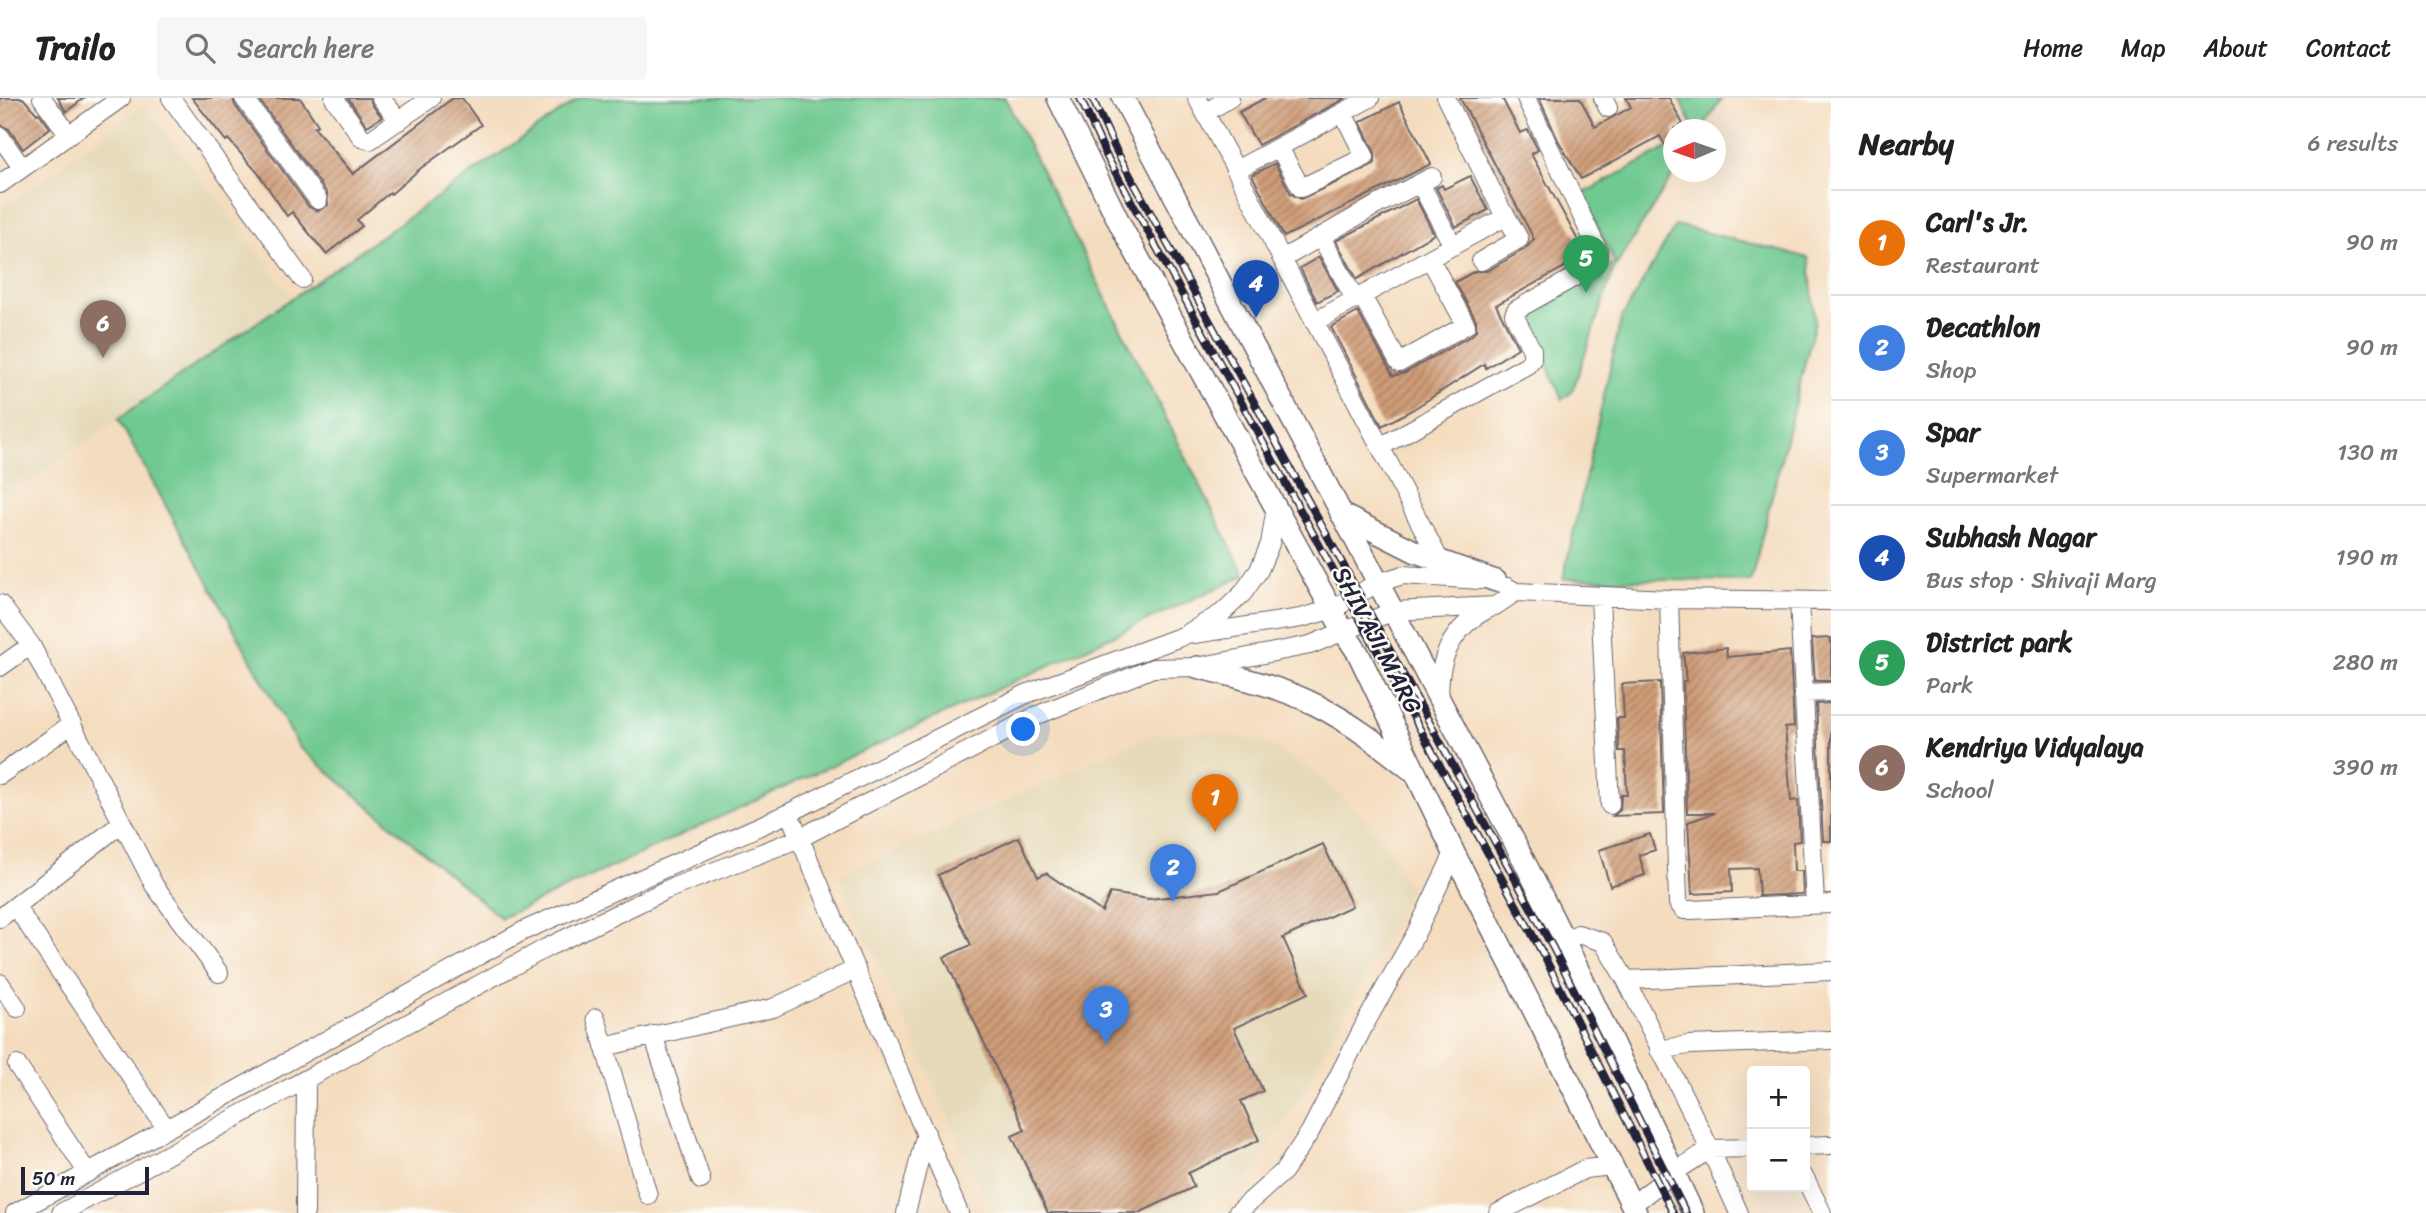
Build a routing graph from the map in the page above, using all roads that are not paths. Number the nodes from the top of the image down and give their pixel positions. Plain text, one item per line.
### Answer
1 (42, 98) edge
2 (121, 98) edge
3 (171, 98) edge
4 (244, 98) edge
5 (334, 98) edge
6 (381, 98) edge
7 (431, 98) edge
8 (1058, 98) edge
9 (1123, 98) edge
10 (1230, 98) edge
11 (1370, 98) edge
12 (1446, 98) edge
13 (1525, 98) edge
14 (1201, 105) edge
15 (1343, 113) junction
16 (399, 121) junction
17 (69, 135) junction
18 (0, 136) edge
19 (1279, 147) junction
20 (22, 168) junction
21 (1236, 170) junction
22 (0, 184) edge
23 (318, 200) dead end
24 (1505, 214) junction
25 (1321, 237) junction
26 (1453, 246) junction
27 (1282, 259) junction
28 (1430, 259) junction
29 (1481, 261) dead end
30 (302, 279) dead end
31 (1358, 298) junction
32 (1314, 322) junction
33 (1380, 447) junction
34 (1276, 507) junction
35 (1341, 514) junction
36 (1440, 561) junction
37 (1496, 582) junction
38 (1377, 583) junction
39 (1516, 592) junction
40 (1600, 596) junction
41 (1669, 599) junction
42 (1799, 601) junction
43 (1831, 601) edge
44 (0, 604) edge
45 (1495, 606) junction
46 (1333, 609) junction
47 (1394, 611) junction
48 (1344, 632) junction
49 (1182, 636) junction
50 (31, 645) junction
51 (0, 667) edge
52 (1197, 667) junction
53 (1831, 692) edge
54 (1804, 694) junction
55 (1440, 703) junction
56 (72, 724) junction
57 (1415, 772) junction
58 (0, 775) edge
59 (1610, 805) dead end
60 (789, 813) junction
61 (122, 823) junction
62 (800, 838) junction
63 (1454, 853) junction
64 (1823, 904) edge
65 (16, 907) junction
66 (0, 918) edge
67 (1565, 942) junction
68 (856, 969) junction
69 (1831, 971) edge
70 (219, 973) dead end
71 (1626, 980) junction
72 (0, 983) edge
73 (17, 1008) dead end
74 (596, 1018) dead end
75 (653, 1035) junction
76 (1831, 1040) edge
77 (604, 1047) junction
78 (1659, 1050) junction
79 (17, 1065) dead end
80 (306, 1080) junction
81 (166, 1128) junction
82 (926, 1133) junction
83 (1831, 1145) edge
84 (1810, 1146) edge
85 (1747, 1148) edge
86 (1710, 1149) junction
87 (1612, 1166) junction
88 (87, 1172) junction
89 (1673, 1173) junction
90 (701, 1180) dead end
91 (1810, 1188) edge
92 (648, 1195) dead end
93 (1634, 1209) edge
94 (15, 1213) edge
95 (61, 1213) edge
96 (305, 1213) edge
97 (906, 1213) edge
98 (959, 1213) edge
99 (1237, 1213) edge
100 (1498, 1213) edge
101 (1693, 1213) edge
102 (1739, 1213) edge
103 (1822, 1213) edge

1 - 17 street
2 - 17 street
3 - 30 street
4 - 23 street
5 - 16 street
6 - 16 street
7 - 16 street
8 - 34 main road, SHIVAJI MARG
9 - 35 main road, SHIVAJI MARG
10 - 14 street
11 - 15 street
12 - 24 street
13 - 33 street
14 - 21 street
15 - 19 street
15 - 19 street
17 - 20 street
18 - 20 street
19 - 21 street
20 - 22 street
21 - 27 street
24 - 26 street
24 - 29 street
25 - 26 street
25 - 27 street
25 - 31 street
26 - 28 street
27 - 32 street
28 - 31 street
28 - 31 street
31 - 32 street
32 - 33 street
33 - 36 street
34 - 46 main road, SHIVAJI MARG
34 - 49 street
35 - 36 main road
35 - 38 main road, SHIVAJI MARG
36 - 37 main road
37 - 38 street
37 - 39 street
38 - 46 street
38 - 47 main road, SHIVAJI MARG
39 - 40 street
39 - 45 street
40 - 41 street
40 - 59 street
41 - 42 street
41 - 64 street
42 - 43 street
42 - 54 street
44 - 50 street
45 - 47 street
45 - 55 street
46 - 48 main road, SHIVAJI MARG
46 - 49 street
47 - 48 street
47 - 55 main road, SHIVAJI MARG
48 - 52 street
48 - 57 main road, SHIVAJI MARG
49 - 60 street
50 - 51 street
50 - 56 street
52 - 57 main road
52 - 62 street
53 - 54 street
54 - 64 street
55 - 67 main road, SHIVAJI MARG
56 - 58 street
56 - 61 street
57 - 63 main road, SHIVAJI MARG
60 - 62 street
60 - 81 street
61 - 65 street
61 - 70 street
62 - 68 street
62 - 80 street
63 - 87 main road, SHIVAJI MARG
63 - 99 street
65 - 66 street
65 - 81 street
67 - 71 street
67 - 89 main road, SHIVAJI MARG
68 - 75 street
68 - 82 street
69 - 71 street
71 - 78 street
72 - 73 street
74 - 77 street
75 - 77 street
75 - 90 street
76 - 78 street
77 - 92 street
78 - 86 street
79 - 88 street
80 - 95 street
80 - 96 street
81 - 88 street
82 - 97 street
82 - 98 street
83 - 84 street
85 - 86 street
86 - 89 street
86 - 102 street
87 - 93 main road, SHIVAJI MARG
87 - 100 street
88 - 94 street
89 - 93 street
89 - 101 main road, SHIVAJI MARG
91 - 103 street

